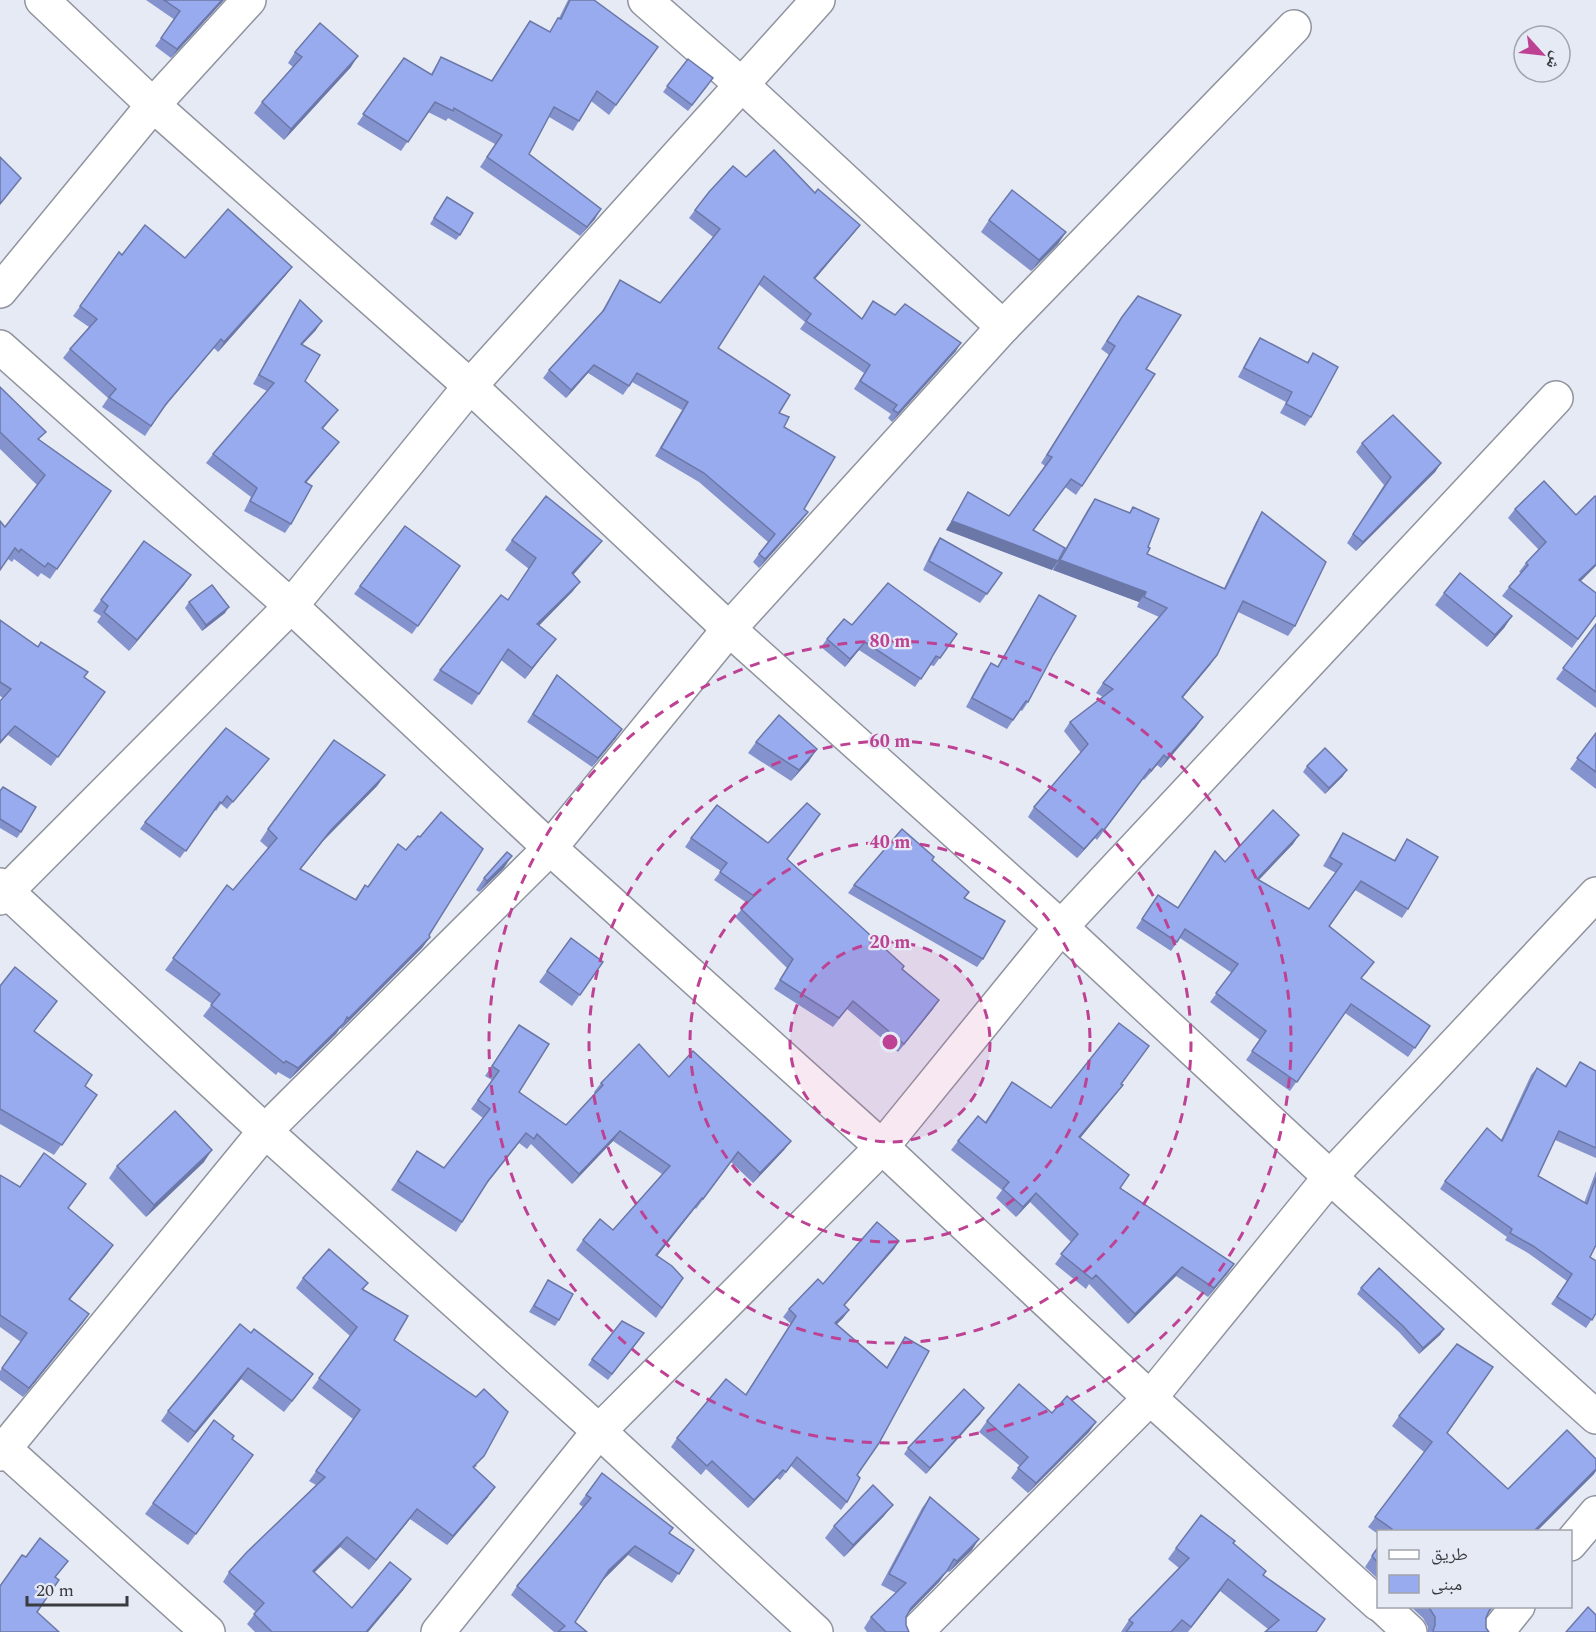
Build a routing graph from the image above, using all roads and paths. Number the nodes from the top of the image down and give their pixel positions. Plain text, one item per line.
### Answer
1 (42, 0) edge
2 (249, 0) edge
3 (645, 0) edge
4 (818, 0) edge
5 (1294, 27) dead end
6 (742, 85) junction
7 (153, 105) junction
8 (0, 291) edge
9 (1003, 327) junction
10 (0, 347) edge
11 (470, 386) junction
12 (1556, 398) dead end
13 (291, 606) junction
14 (729, 629) junction
15 (550, 848) junction
16 (2, 891) edge
17 (1596, 894) edge
18 (1061, 927) junction
19 (265, 1131) junction
20 (882, 1147) junction
21 (1330, 1177) junction
22 (1150, 1398) junction
23 (1596, 1417) edge
24 (599, 1431) junction
25 (2, 1450) edge
26 (1596, 1513) edge
27 (1572, 1542) edge
28 (1377, 1602) edge
29 (1383, 1608) edge
30 (1516, 1608) edge
31 (208, 1632) edge
32 (438, 1632) edge
33 (816, 1632) edge
34 (916, 1632) edge
35 (1410, 1632) edge
36 (1497, 1632) edge

1 - 7 street
2 - 7 street
3 - 6 street
4 - 6 street
5 - 9 street
6 - 9 street
6 - 11 street
7 - 8 street
7 - 11 street
9 - 14 street
10 - 13 street
11 - 13 street
11 - 14 street
12 - 18 street
13 - 15 street
13 - 16 street
14 - 15 street
14 - 18 street
15 - 19 street
15 - 20 street
16 - 19 street
17 - 21 street
18 - 20 street
18 - 21 street
19 - 24 street
19 - 25 street
20 - 22 street
20 - 24 street
21 - 22 street
21 - 23 street
22 - 28 street
22 - 34 street
24 - 32 street
24 - 33 street
25 - 31 street
26 - 27 street
29 - 35 street
30 - 36 street

